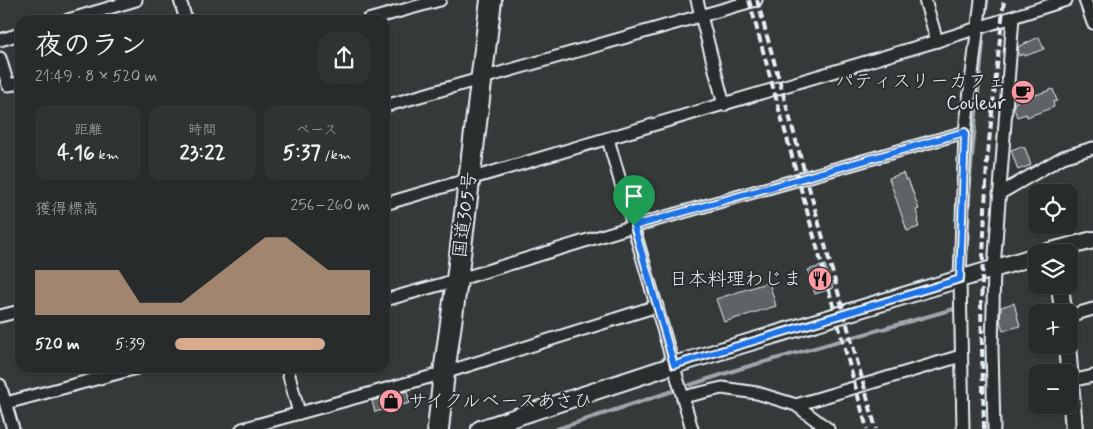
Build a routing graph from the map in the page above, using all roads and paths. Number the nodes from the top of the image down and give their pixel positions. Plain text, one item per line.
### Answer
1 (136, 0) edge
2 (180, 0) edge
3 (440, 0) edge
4 (491, 0) edge
5 (697, 0) edge
6 (756, 0) edge
7 (925, 0) edge
8 (980, 0) edge
9 (1066, 0) edge
10 (1085, 0) edge
11 (85, 15) edge
12 (184, 15) edge
13 (386, 15) edge
14 (702, 16) junction
15 (1013, 18) junction
16 (1093, 23) edge
17 (977, 29) junction
18 (15, 36) edge
19 (0, 40) edge
20 (937, 41) junction
21 (0, 58) edge
22 (481, 79) junction
23 (15, 84) edge
24 (390, 105) edge
25 (724, 105) junction
26 (965, 132) junction
27 (608, 139) junction
28 (1093, 148) edge
29 (470, 178) junction
30 (1000, 194) junction
31 (390, 202) edge
32 (634, 226) junction
33 (1093, 240) edge
34 (1078, 244) edge
35 (1028, 258) edge
36 (994, 268) junction
37 (960, 279) junction
38 (457, 280) junction
39 (390, 299) edge
40 (657, 306) junction
41 (1093, 309) edge
42 (15, 312) edge
43 (1078, 313) edge
44 (0, 316) edge
45 (961, 356) junction
46 (674, 365) junction
47 (118, 373) edge
48 (288, 373) edge
49 (444, 373) junction
50 (1093, 376) edge
51 (1078, 379) edge
52 (0, 385) edge
53 (683, 397) junction
54 (6, 403) junction
55 (796, 404) junction
56 (299, 413) junction
57 (1073, 414) edge
58 (13, 429) edge
59 (242, 429) edge
60 (438, 429) edge
61 (480, 429) edge
62 (692, 429) edge
63 (828, 429) edge
64 (962, 429) edge
65 (994, 429) edge
66 (1074, 429) edge

1 - 11 street
2 - 12 street
3 - 13 street
4 - 22 highway, 国道305号
5 - 14 street
6 - 14 street
7 - 20 street
8 - 17 street
9 - 15 street
10 - 16 street
14 - 22 street
14 - 25 street
15 - 17 street
15 - 30 street
17 - 20 street
17 - 26 street
18 - 19 street
20 - 25 street
21 - 23 street
22 - 24 street
22 - 29 highway, 国道305号
25 - 27 street
26 - 32 street
26 - 37 street
27 - 29 street
27 - 32 street
28 - 30 street
29 - 31 street
29 - 38 highway, 国道305号
30 - 36 street
32 - 38 street
32 - 40 street
33 - 34 street
35 - 36 street
36 - 37 street
36 - 65 street
37 - 45 street
37 - 46 street
38 - 39 street
38 - 49 highway, 国道305号
40 - 46 street
40 - 49 street
41 - 43 street
42 - 44 street
45 - 55 street
45 - 64 street
46 - 53 street
46 - 61 street
47 - 54 street
48 - 56 street
49 - 56 street
49 - 60 highway, 国道305号
50 - 51 street
52 - 54 street
53 - 55 street
53 - 62 street
54 - 58 street
55 - 63 street
56 - 59 street
57 - 66 street

